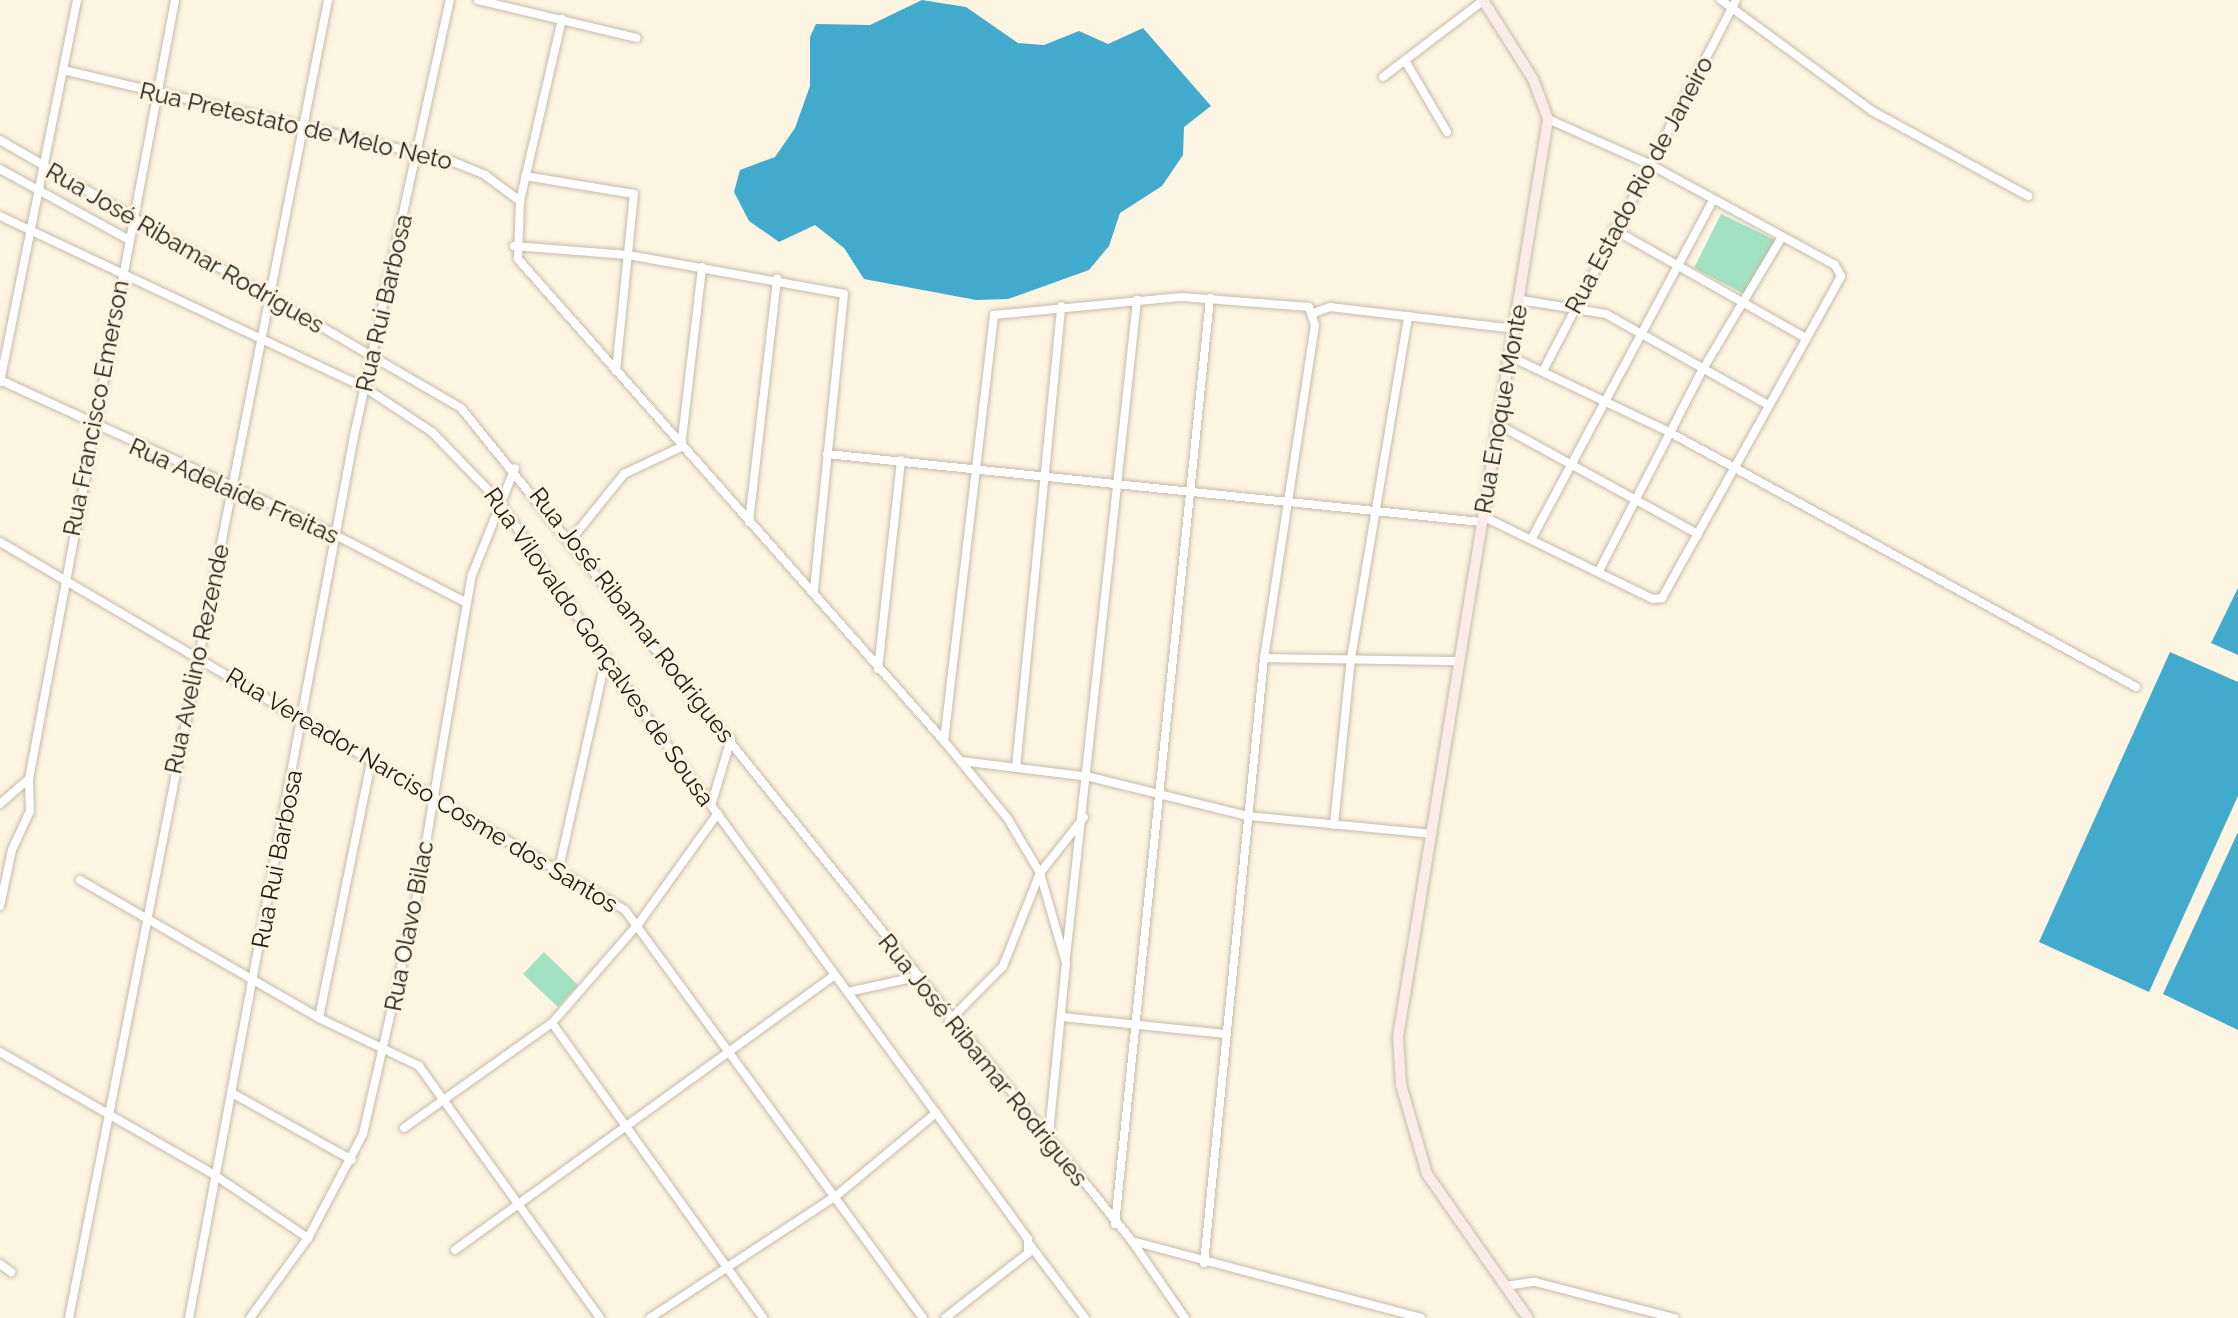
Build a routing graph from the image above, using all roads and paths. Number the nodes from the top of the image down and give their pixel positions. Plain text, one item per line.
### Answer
1 (77, 0) edge
2 (175, 0) edge
3 (328, 0) edge
4 (450, 0) edge
5 (478, 0) edge
6 (1484, 0) edge
7 (1721, 0) edge
8 (1736, 0) edge
9 (1730, 10) junction
10 (562, 19) junction
11 (636, 38) dead end
12 (1407, 64) junction
13 (63, 70) junction
14 (1383, 77) dead end
15 (156, 95) junction
16 (1548, 118) junction
17 (304, 127) junction
18 (1447, 132) dead end
19 (0, 140) edge
20 (415, 154) junction
21 (1649, 164) junction
22 (43, 168) junction
23 (0, 169) edge
24 (525, 176) junction
25 (38, 191) junction
26 (2028, 196) dead end
27 (1713, 200) junction
28 (520, 201) junction
29 (0, 216) edge
30 (133, 220) junction
31 (1613, 229) junction
32 (32, 232) junction
33 (1782, 237) junction
34 (129, 240) junction
35 (514, 246) junction
36 (628, 255) junction
37 (1677, 264) junction
38 (702, 267) junction
39 (122, 272) junction
40 (776, 279) junction
41 (267, 294) junction
42 (1210, 298) junction
43 (1137, 300) junction
44 (1521, 300) junction
45 (1745, 302) junction
46 (1060, 306) junction
47 (1575, 306) junction
48 (1314, 313) junction
49 (1408, 316) junction
50 (1515, 330) junction
51 (1640, 334) junction
52 (260, 335) junction
53 (1806, 338) junction
54 (374, 355) junction
55 (1509, 356) junction
56 (1703, 369) junction
57 (616, 371) junction
58 (1543, 371) junction
59 (0, 381) edge
60 (364, 387) junction
61 (1603, 402) junction
62 (1768, 405) junction
63 (1499, 425) junction
64 (92, 427) junction
65 (1669, 432) junction
66 (681, 447) junction
67 (827, 454) junction
68 (901, 460) junction
69 (1568, 465) junction
70 (974, 466) junction
71 (515, 468) junction
72 (1736, 470) junction
73 (1047, 473) junction
74 (1118, 481) junction
75 (1191, 487) junction
76 (233, 488) junction
77 (1289, 497) junction
78 (498, 500) junction
79 (1634, 501) junction
80 (1379, 509) junction
81 (1482, 519) junction
82 (748, 522) junction
83 (1698, 534) junction
84 (335, 535) junction
85 (1533, 536) junction
86 (570, 541) junction
87 (0, 542) edge
88 (1600, 569) junction
89 (64, 577) junction
90 (814, 590) junction
91 (467, 603) junction
92 (198, 655) junction
93 (606, 658) junction
94 (1264, 658) junction
95 (1351, 658) junction
96 (1460, 661) junction
97 (878, 669) junction
98 (2136, 687) dead end
99 (303, 720) junction
100 (731, 739) junction
101 (944, 741) junction
102 (961, 761) junction
103 (371, 763) junction
104 (1016, 768) junction
105 (1090, 777) junction
106 (29, 779) junction
107 (1159, 791) junction
108 (433, 799) junction
109 (712, 802) junction
110 (0, 804) edge
111 (718, 813) junction
112 (1085, 816) junction
113 (1248, 816) junction
114 (1334, 825) junction
115 (1431, 834) junction
116 (559, 868) junction
117 (1040, 873) junction
118 (80, 880) dead end
119 (0, 906) edge
120 (145, 914) junction
121 (639, 923) junction
122 (1066, 963) junction
123 (835, 975) junction
124 (916, 978) junction
125 (253, 981) junction
126 (848, 992) junction
127 (1061, 1017) junction
128 (319, 1018) junction
129 (949, 1021) junction
130 (552, 1023) junction
131 (1135, 1025) junction
132 (1226, 1034) junction
133 (0, 1052) edge
134 (385, 1052) junction
135 (732, 1053) junction
136 (232, 1093) junction
137 (443, 1100) junction
138 (936, 1113) junction
139 (109, 1116) junction
140 (404, 1128) dead end
141 (625, 1130) junction
142 (1048, 1143) junction
143 (352, 1160) junction
144 (213, 1174) junction
145 (836, 1196) junction
146 (520, 1208) junction
147 (1115, 1224) junction
148 (308, 1238) junction
149 (1132, 1241) junction
150 (1030, 1245) junction
151 (455, 1250) dead end
152 (1203, 1263) junction
153 (0, 1265) edge
154 (726, 1269) junction
155 (11, 1272) dead end
156 (1505, 1286) junction
157 (1368, 1306) junction
158 (69, 1318) edge
159 (189, 1318) edge
160 (250, 1318) edge
161 (600, 1318) edge
162 (650, 1318) edge
163 (763, 1318) edge
164 (923, 1318) edge
165 (945, 1318) edge
166 (1085, 1318) edge
167 (1185, 1318) edge
168 (1366, 1318) edge
169 (1421, 1318) edge
170 (1528, 1318) edge
171 (1674, 1318) edge

1 - 13 street
2 - 15 street, Rua Francisco Emerson
3 - 17 street, Rua Avelino Rezende
4 - 20 street, Rua Rui Barbosa
5 - 10 street
6 - 12 street
6 - 16 main road, Rua Enoque Monte
7 - 9 street
8 - 9 street, Rua Estado Rio de Janeiro
9 - 21 street, Rua Estado Rio de Janeiro
9 - 26 street
10 - 11 street
10 - 24 street
12 - 14 street
12 - 18 street
13 - 15 street, Rua Pretestato de Melo Neto
13 - 22 street
15 - 17 street, Rua Pretestato de Melo Neto
15 - 30 street, Rua Francisco Emerson
16 - 21 street
16 - 44 main road, Rua Enoque Monte
17 - 20 street, Rua Pretestato de Melo Neto
17 - 41 street, Rua Avelino Rezende
19 - 22 street, Rua José Ribamar Rodrigues
20 - 28 street, Rua Pretestato de Melo Neto
20 - 54 street, Rua Rui Barbosa
21 - 27 street
21 - 31 street, Rua Estado Rio de Janeiro
22 - 25 street
22 - 30 street, Rua José Ribamar Rodrigues
23 - 25 street
24 - 28 street
24 - 36 street
25 - 32 street
25 - 34 street
27 - 33 street
27 - 37 street
28 - 35 street
29 - 32 street, Rua Vilovaldo Gonçalves de Sousa
30 - 34 street, Rua Francisco Emerson
30 - 41 street, Rua José Ribamar Rodrigues
31 - 37 street
31 - 47 street, Rua Estado Rio de Janeiro
32 - 39 street, Rua Vilovaldo Gonçalves de Sousa
32 - 59 street
33 - 45 street
33 - 53 street
34 - 39 street, Rua Francisco Emerson
35 - 36 street
35 - 57 street
36 - 38 street
36 - 57 street
37 - 45 street
37 - 51 street
38 - 40 street
38 - 66 street
39 - 52 street, Rua Vilovaldo Gonçalves de Sousa
39 - 64 street, Rua Francisco Emerson
40 - 67 street
40 - 82 street
41 - 52 street, Rua Avelino Rezende
41 - 54 street, Rua José Ribamar Rodrigues
42 - 43 street
42 - 48 street
42 - 75 street
43 - 46 street
43 - 74 street
44 - 47 street
44 - 50 main road, Rua Enoque Monte
45 - 53 street
45 - 56 street
46 - 70 street
46 - 73 street
47 - 51 street
47 - 58 street, Rua Estado Rio de Janeiro
48 - 49 street
48 - 77 street
49 - 50 street
49 - 80 street
50 - 55 main road, Rua Enoque Monte
51 - 56 street
51 - 61 street
52 - 60 street, Rua Vilovaldo Gonçalves de Sousa
52 - 76 street, Rua Avelino Rezende
53 - 62 street
54 - 60 street, Rua Rui Barbosa
54 - 71 street, Rua José Ribamar Rodrigues
55 - 58 street
55 - 63 main road, Rua Enoque Monte
56 - 62 street
56 - 65 street
57 - 66 street
58 - 61 street
59 - 64 street, Rua Adelaíde Freitas
60 - 78 street, Rua Vilovaldo Gonçalves de Sousa
60 - 84 street, Rua Rui Barbosa
61 - 65 street
61 - 69 street
62 - 72 street
63 - 69 street
63 - 81 main road, Rua Enoque Monte
64 - 76 street, Rua Adelaíde Freitas
64 - 89 street, Rua Francisco Emerson
65 - 72 street
65 - 79 street
66 - 82 street
66 - 86 street
67 - 68 street
67 - 90 street
68 - 70 street
68 - 97 street
69 - 79 street
69 - 85 street
70 - 73 street
70 - 101 street
71 - 78 street, Rua Olavo Bilac
71 - 86 street, Rua José Ribamar Rodrigues
72 - 83 street
72 - 98 street
73 - 74 street
73 - 104 street
74 - 75 street
74 - 105 street
75 - 77 street
75 - 107 street
76 - 84 street, Rua Adelaíde Freitas
76 - 92 street, Rua Avelino Rezende
77 - 80 street
77 - 94 street
78 - 91 street, Rua Olavo Bilac
78 - 93 street, Rua Vilovaldo Gonçalves de Sousa
79 - 83 street
79 - 88 street
80 - 81 street
80 - 95 street
81 - 85 street
81 - 96 main road, Rua Enoque Monte
82 - 90 street
83 - 88 street
84 - 91 street, Rua Adelaíde Freitas
84 - 99 street, Rua Rui Barbosa
85 - 88 street
86 - 100 street, Rua José Ribamar Rodrigues
87 - 89 street, Rua Vereador Narciso Cosme dos Santos
89 - 92 street, Rua Vereador Narciso Cosme dos Santos
89 - 106 street, Rua Francisco Emerson
90 - 97 street
91 - 108 street, Rua Olavo Bilac
92 - 99 street, Rua Vereador Narciso Cosme dos Santos
92 - 120 street, Rua Avelino Rezende
93 - 109 street, Rua Vilovaldo Gonçalves de Sousa
93 - 116 street
94 - 95 street
94 - 113 street
95 - 96 street
95 - 114 street
96 - 115 main road, Rua Enoque Monte
97 - 101 street
99 - 103 street, Rua Vereador Narciso Cosme dos Santos
99 - 125 street, Rua Rui Barbosa
100 - 109 street
100 - 124 street, Rua José Ribamar Rodrigues
101 - 102 street
102 - 104 street
102 - 117 street
103 - 108 street, Rua Vereador Narciso Cosme dos Santos
103 - 128 street
104 - 105 street
105 - 107 street
105 - 112 street
106 - 110 street
106 - 119 street, Rua Francisco Emerson
107 - 113 street
107 - 131 street
108 - 116 street, Rua Vereador Narciso Cosme dos Santos
108 - 134 street, Rua Olavo Bilac
109 - 111 street, Rua Vilovaldo Gonçalves de Sousa
111 - 121 street
111 - 123 street, Rua Vilovaldo Gonçalves de Sousa
112 - 117 street
112 - 122 street
113 - 114 street
113 - 132 street
114 - 115 street
115 - 156 main road, Rua Enoque Monte
116 - 121 street, Rua Vereador Narciso Cosme dos Santos
117 - 122 street
117 - 129 street
118 - 120 street
120 - 125 street
120 - 139 street, Rua Avelino Rezende
121 - 130 street
121 - 135 street, Rua Vereador Narciso Cosme dos Santos
122 - 127 street
123 - 126 street, Rua Vilovaldo Gonçalves de Sousa
123 - 135 street
124 - 126 street
124 - 129 street, Rua José Ribamar Rodrigues
125 - 128 street
125 - 136 street, Rua Rui Barbosa
126 - 138 street, Rua Vilovaldo Gonçalves de Sousa
127 - 131 street
127 - 142 street
128 - 134 street
129 - 142 street, Rua José Ribamar Rodrigues
130 - 137 street
130 - 141 street
131 - 132 street
131 - 147 street
132 - 152 street
133 - 139 street
134 - 137 street
134 - 143 street, Rua Olavo Bilac
135 - 141 street
135 - 145 street, Rua Vereador Narciso Cosme dos Santos
136 - 143 street
136 - 144 street, Rua Rui Barbosa
137 - 140 street
137 - 146 street
138 - 145 street
138 - 150 street, Rua Vilovaldo Gonçalves de Sousa
139 - 144 street
139 - 158 street, Rua Avelino Rezende
141 - 146 street
141 - 154 street
142 - 147 street, Rua José Ribamar Rodrigues
143 - 148 street, Rua Olavo Bilac
144 - 148 street
144 - 159 street, Rua Rui Barbosa
145 - 154 street
145 - 164 street, Rua Vereador Narciso Cosme dos Santos
146 - 151 street
146 - 161 street
147 - 149 street, Rua José Ribamar Rodrigues
148 - 160 street, Rua Olavo Bilac
149 - 152 street
149 - 167 street, Rua José Ribamar Rodrigues
150 - 165 street
150 - 166 street, Rua Vilovaldo Gonçalves de Sousa
152 - 157 street
153 - 155 street
154 - 162 street
154 - 163 street
156 - 170 main road, Rua Enoque Monte
156 - 171 street
157 - 168 street
157 - 169 street

